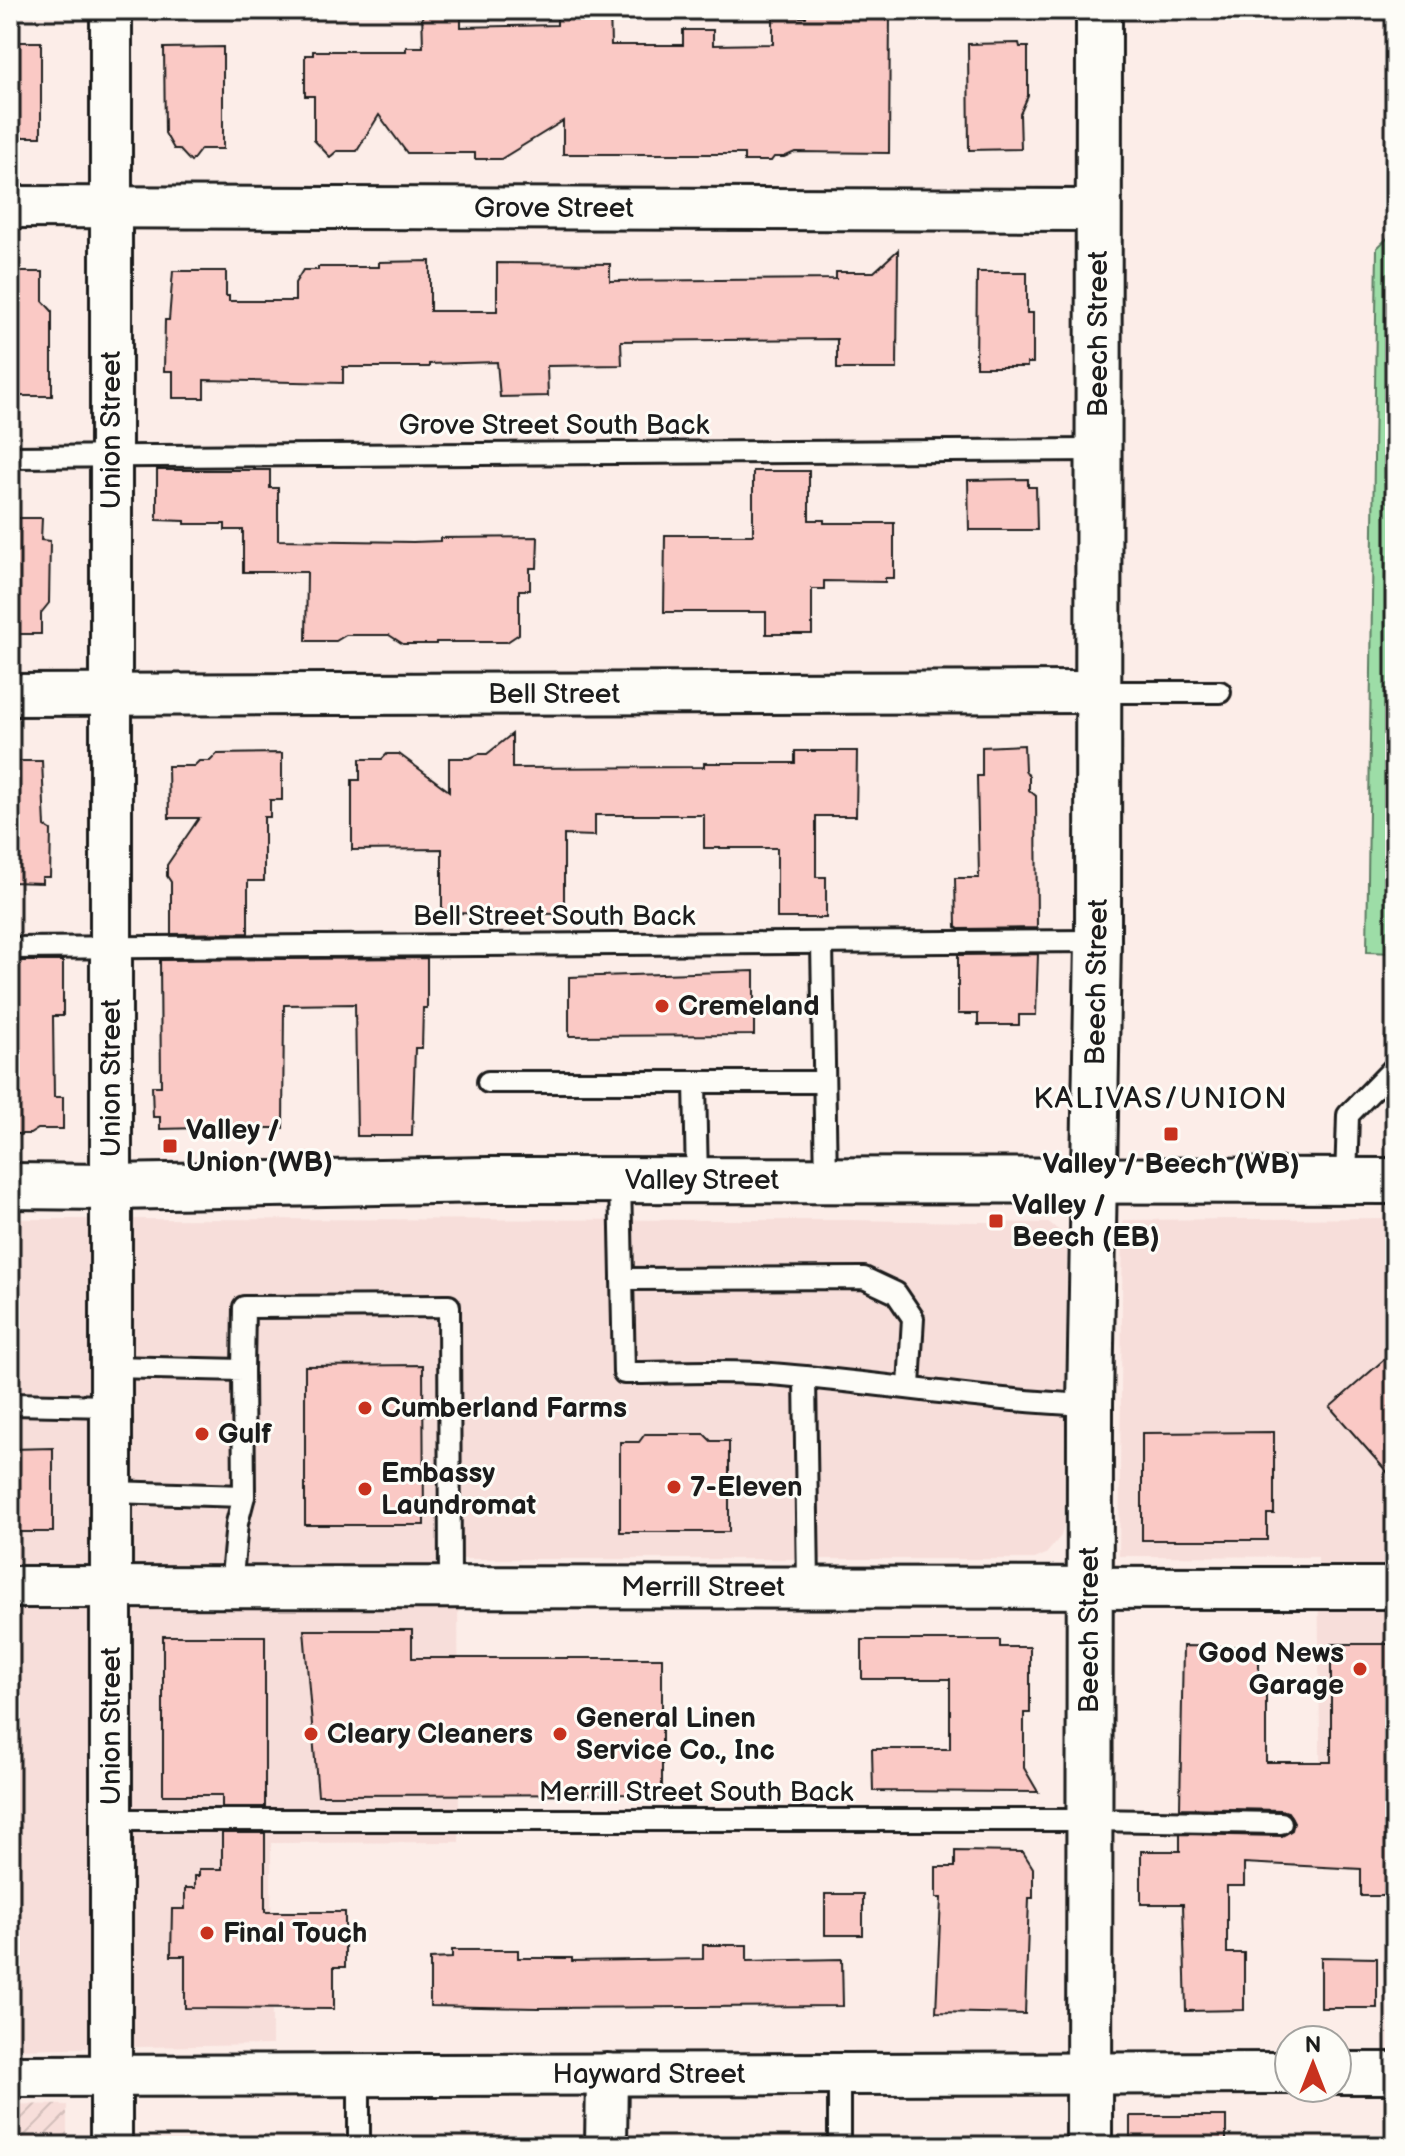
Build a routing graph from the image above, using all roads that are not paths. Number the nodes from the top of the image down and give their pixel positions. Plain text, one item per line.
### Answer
1 (111, 10) edge
2 (1099, 10) edge
3 (10, 207) edge
4 (111, 207) junction
5 (1099, 210) junction
6 (1098, 450) junction
7 (111, 456) junction
8 (10, 457) edge
9 (1097, 692) junction
10 (1220, 692) dead end
11 (111, 694) junction
12 (10, 695) edge
13 (1098, 941) junction
14 (822, 943) junction
15 (10, 948) edge
16 (111, 948) junction
17 (1395, 1067) edge
18 (488, 1082) dead end
19 (695, 1082) junction
20 (824, 1082) junction
21 (620, 1180) junction
22 (1094, 1180) junction
23 (697, 1181) junction
24 (826, 1181) junction
25 (1346, 1181) junction
26 (1395, 1181) edge
27 (10, 1186) edge
28 (111, 1187) junction
29 (622, 1279) junction
30 (243, 1370) junction
31 (805, 1377) junction
32 (111, 1386) junction
33 (909, 1386) junction
34 (10, 1404) edge
35 (1090, 1405) junction
36 (111, 1492) junction
37 (244, 1496) junction
38 (808, 1586) junction
39 (1089, 1586) junction
40 (10, 1587) edge
41 (450, 1587) junction
42 (111, 1588) junction
43 (231, 1588) junction
44 (1395, 1588) edge
45 (112, 1820) junction
46 (1089, 1820) junction
47 (1281, 1823) dead end
48 (1273, 2073) edge
49 (1353, 2073) edge
50 (1395, 2073) edge
51 (607, 2074) junction
52 (839, 2074) junction
53 (1089, 2074) junction
54 (359, 2075) junction
55 (10, 2076) edge
56 (111, 2076) junction
57 (111, 2146) edge
58 (359, 2146) edge
59 (606, 2146) edge
60 (839, 2146) edge
61 (1089, 2146) edge

1 - 4 street, Union Street
2 - 5 main road, Beech Street
3 - 4 street, Grove Street
4 - 5 street, Grove Street
4 - 7 street, Union Street
5 - 6 main road, Beech Street
6 - 7 lane, Grove Street South Back
6 - 9 main road, Beech Street
7 - 8 lane, Grove Street South Back
7 - 11 street, Union Street
9 - 10 lane
9 - 11 street, Bell Street
9 - 13 main road, Beech Street
11 - 12 street, Bell Street
11 - 16 street, Union Street
13 - 14 lane, Bell Street South Back
13 - 22 main road, Beech Street
14 - 16 lane, Bell Street South Back
14 - 20 lane
15 - 16 lane, Bell Street South Back
16 - 28 street, Union Street
17 - 25 lane
18 - 19 lane
19 - 20 lane
19 - 23 lane
20 - 24 lane
21 - 23 main road, Valley Street
21 - 28 main road, Valley Street
21 - 29 lane
22 - 24 main road, Valley Street
22 - 25 main road, Valley Street
22 - 35 main road, Beech Street
23 - 24 main road, Valley Street
25 - 26 main road, Valley Street
27 - 28 main road, Valley Street
28 - 32 street, Union Street
29 - 31 lane
29 - 33 lane
30 - 32 lane
30 - 37 lane
30 - 41 lane
31 - 33 lane
31 - 38 lane
32 - 34 lane
32 - 36 street, Union Street
33 - 35 lane
35 - 39 main road, Beech Street
36 - 37 lane
36 - 42 street, Union Street
37 - 43 lane
38 - 39 street, Merrill Street
38 - 41 street, Merrill Street
39 - 44 street, Merrill Street
39 - 46 main road, Beech Street
40 - 42 street, Merrill Street
41 - 43 street, Merrill Street
42 - 43 street, Merrill Street
42 - 45 street, Union Street
45 - 46 lane, Merrill Street South Back
45 - 56 street, Union Street
46 - 47 lane, Merrill Street South Back
46 - 53 main road, Beech Street
48 - 53 street, Hayward Street
49 - 50 street
51 - 52 street, Hayward Street
51 - 54 street, Hayward Street
51 - 59 street
52 - 53 street, Hayward Street
52 - 60 lane
53 - 61 main road, Beech Street
54 - 56 street, Hayward Street
54 - 58 lane
55 - 56 street, Hayward Street
56 - 57 street, Union Street

